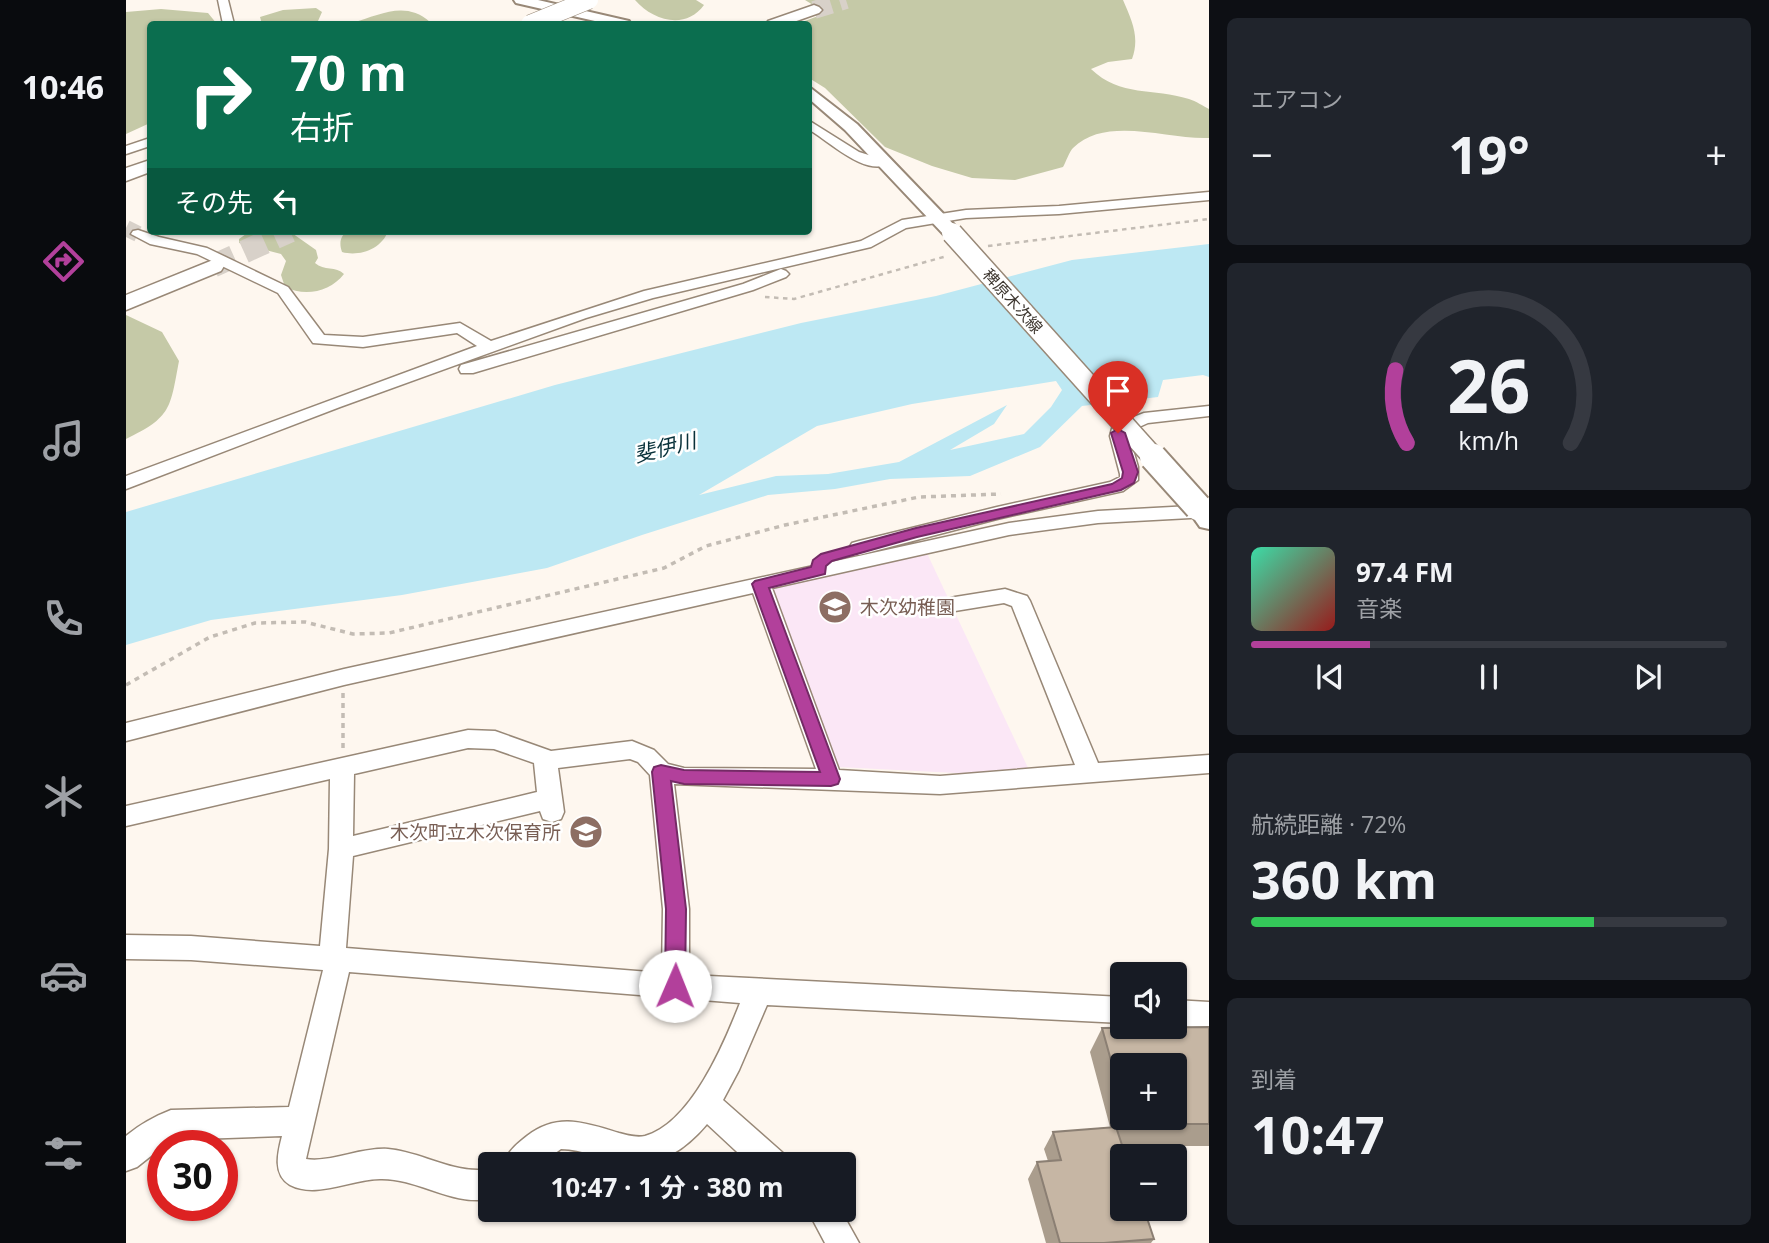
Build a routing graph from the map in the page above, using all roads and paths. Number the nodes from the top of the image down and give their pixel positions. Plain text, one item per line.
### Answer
1 (223, 0) edge
2 (521, 0) edge
3 (589, 0) edge
4 (559, 9) junction
5 (814, 10) tunnel mouth
6 (228, 21) edge
7 (537, 21) edge
8 (560, 21) edge
9 (611, 21) edge
10 (783, 21) edge
11 (812, 93) edge
12 (812, 126) edge
13 (147, 143) edge
14 (126, 150) edge
15 (884, 162) junction
16 (147, 167) edge
17 (126, 175) edge
18 (1209, 196) edge
19 (936, 217) junction
20 (953, 233) joint
21 (138, 234) tunnel mouth
22 (841, 250) junction
23 (213, 266) tunnel mouth
24 (126, 303) edge
25 (489, 346) junction
26 (334, 403) junction
27 (1209, 411) edge
28 (126, 483) edge
29 (1010, 494) dead end
30 (1205, 513) edge
31 (820, 570) junction
32 (760, 584) junction
33 (956, 604) dead end
34 (344, 677) junction
35 (126, 684) edge
36 (126, 732) edge
37 (545, 759) junction
38 (1209, 764) edge
39 (342, 766) junction
40 (661, 772) junction
41 (1090, 773) junction
42 (831, 779) junction
43 (126, 816) edge
44 (341, 849) junction
45 (126, 947) edge
46 (336, 960) junction
47 (675, 986) junction
48 (758, 991) junction
49 (1110, 1009) edge
50 (1187, 1014) edge
51 (1209, 1015) edge
52 (704, 1102) junction
53 (301, 1121) junction
54 (531, 1152) edge
55 (759, 1152) edge
56 (126, 1156) edge
57 (478, 1185) edge
58 (830, 1222) edge
59 (842, 1243) edge

1 - 6 street
2 - 4 main road
3 - 7 highway, bridge
4 - 8 street
4 - 9 main road
5 - 10 highway
11 - 15 main road, 稗原木次線
12 - 15 street
13 - 14 street
15 - 19 main road, 稗原木次線
16 - 17 highway
18 - 19 street
19 - 20 main road, 稗原木次線
19 - 22 street
20 - 30 main road, 稗原木次線, bridge
21 - 25 street
22 - 25 street
22 - 26 street
23 - 24 highway
25 - 26 street
26 - 28 street
27 - 31 street
29 - 35 path
30 - 31 street
31 - 32 street
32 - 34 street
32 - 42 street
33 - 41 street
34 - 36 street
34 - 39 path
37 - 39 street
37 - 40 street
37 - 44 street
38 - 41 street
39 - 43 street
39 - 44 street
40 - 42 street
40 - 47 street
41 - 42 street
44 - 46 street
45 - 46 street
46 - 47 street
46 - 53 street
47 - 48 street
48 - 49 street
48 - 52 street
50 - 51 street
52 - 54 street
52 - 55 street
53 - 56 street
53 - 57 street
58 - 59 street

